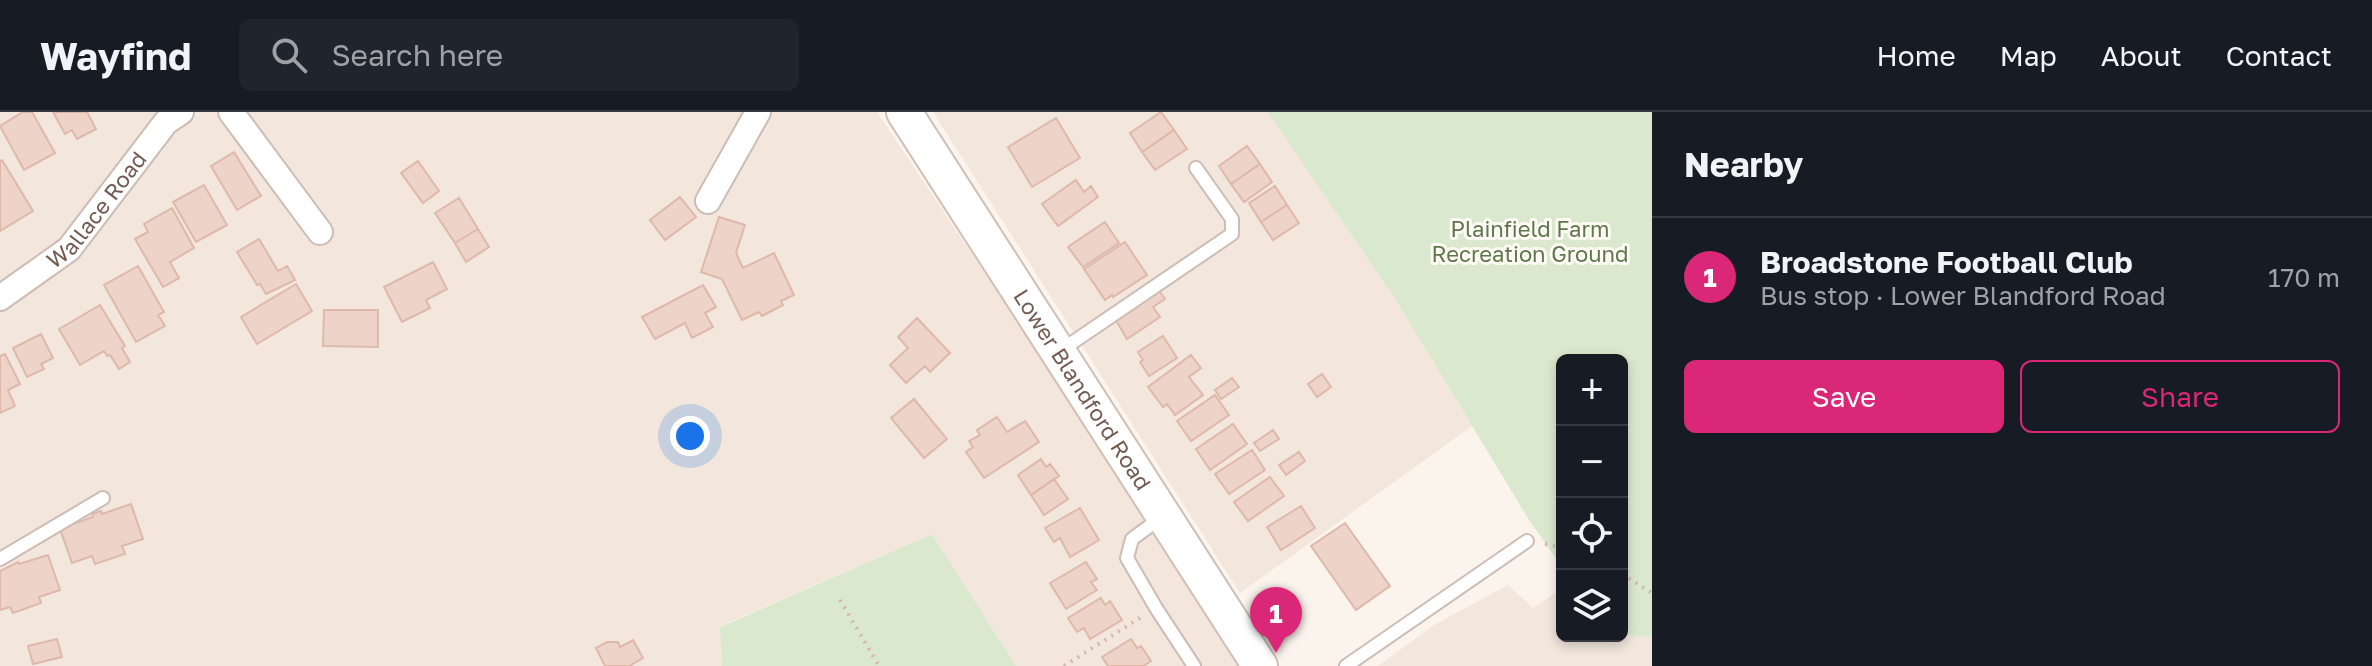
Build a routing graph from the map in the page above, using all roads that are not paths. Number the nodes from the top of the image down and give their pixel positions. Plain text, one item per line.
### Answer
1 (181, 112) edge
2 (231, 112) edge
3 (758, 112) edge
4 (904, 112) edge
5 (1196, 168) dead end
6 (708, 201) dead end
7 (320, 232) dead end
8 (0, 298) edge
9 (1057, 352) junction
10 (103, 498) dead end
11 (1162, 517) junction
12 (1527, 541) dead end
13 (0, 559) edge
14 (1194, 666) edge
15 (1260, 666) edge
16 (1346, 666) edge

1 - 8 street, Wallace Road
2 - 7 street
3 - 6 street
4 - 9 main road, Lower Blandford Road
5 - 9 lane
9 - 11 main road, Lower Blandford Road
10 - 13 lane
11 - 14 lane
11 - 15 main road, Lower Blandford Road
12 - 16 lane

